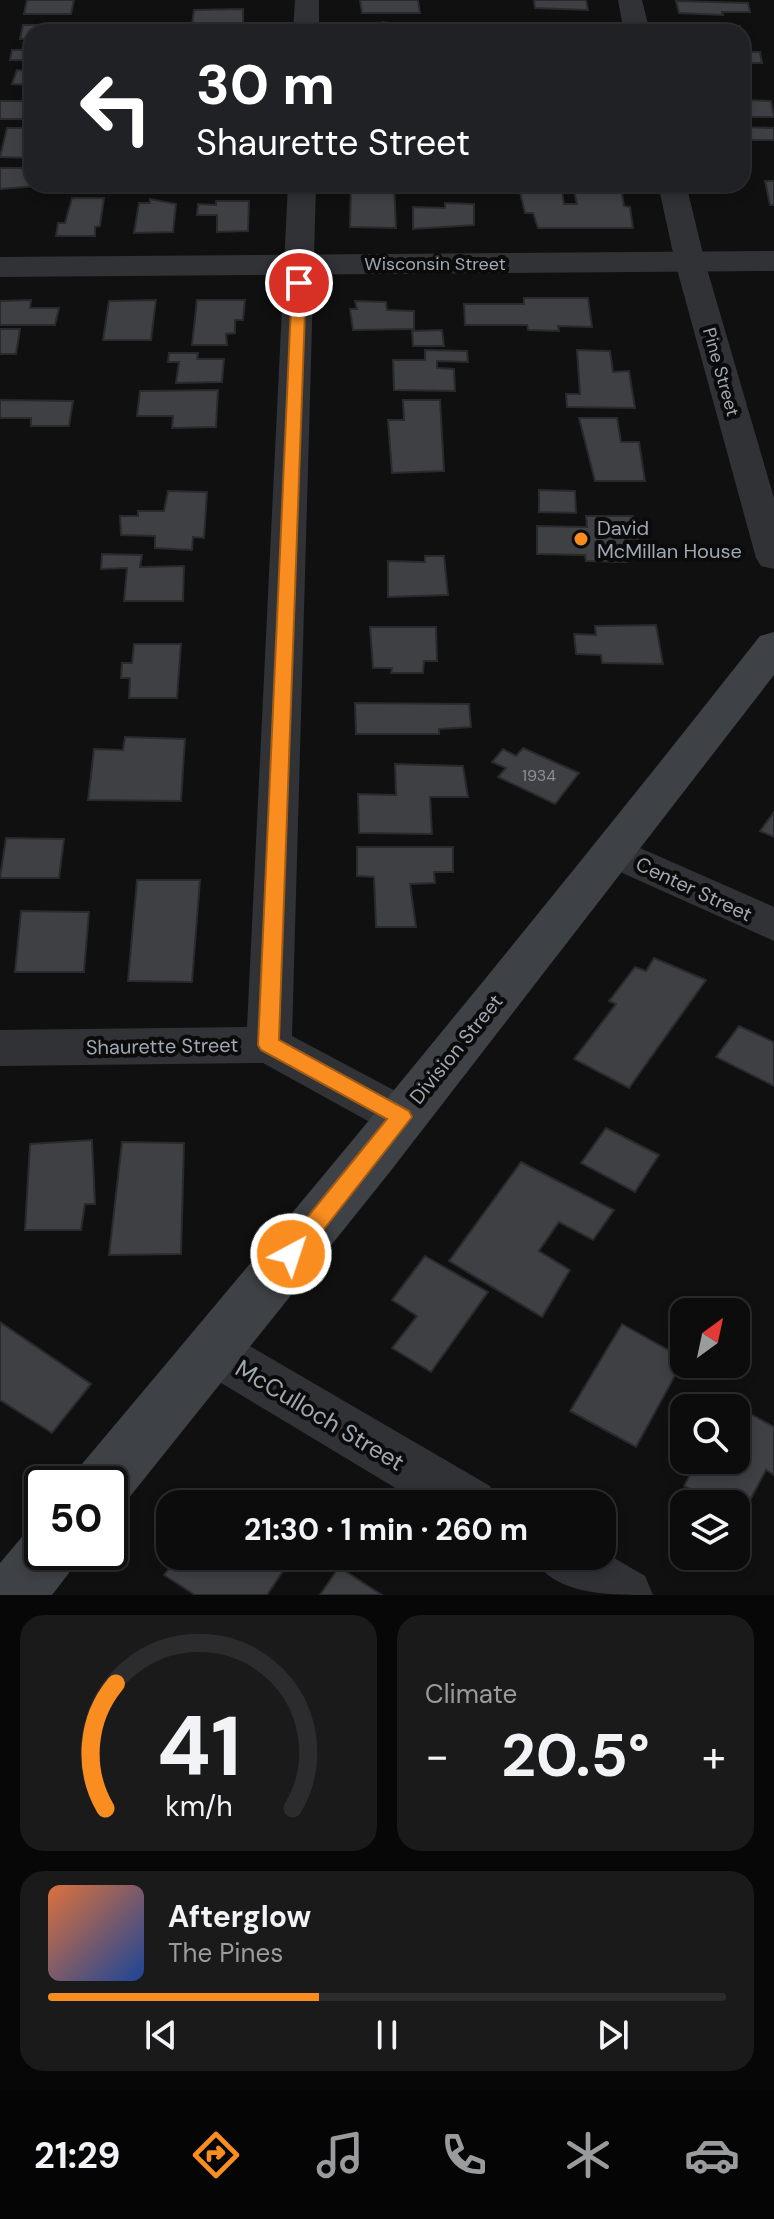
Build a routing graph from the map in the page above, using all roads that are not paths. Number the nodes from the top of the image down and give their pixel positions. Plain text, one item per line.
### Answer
1 (307, 0) edge
2 (630, 0) edge
3 (306, 24) edge
4 (635, 24) edge
5 (302, 192) edge
6 (674, 192) edge
7 (774, 261) edge
8 (690, 262) junction
9 (300, 265) junction
10 (0, 267) edge
11 (766, 502) edge
12 (774, 558) edge
13 (774, 646) edge
14 (615, 852) junction
15 (774, 925) edge
16 (269, 1045) junction
17 (0, 1048) edge
18 (402, 1117) junction
19 (211, 1350) junction
20 (118, 1466) edge
21 (447, 1490) edge
22 (33, 1570) edge
23 (583, 1570) edge
24 (13, 1595) edge
25 (625, 1595) edge

1 - 3 street
2 - 4 street
5 - 9 street
6 - 8 street, Pine Street
7 - 8 street, Wisconsin Street
8 - 9 street, Wisconsin Street
8 - 11 street, Pine Street
9 - 10 street, Wisconsin Street
9 - 16 street
11 - 12 street, Pine Street
13 - 14 main road, Division Street
14 - 15 street, Center Street
14 - 18 main road, Division Street
16 - 17 street, Shaurette Street
16 - 18 street, Shaurette Street
18 - 19 main road, Division Street
19 - 20 main road, Division Street
19 - 21 street, McCulloch Street
22 - 24 main road
23 - 25 street

